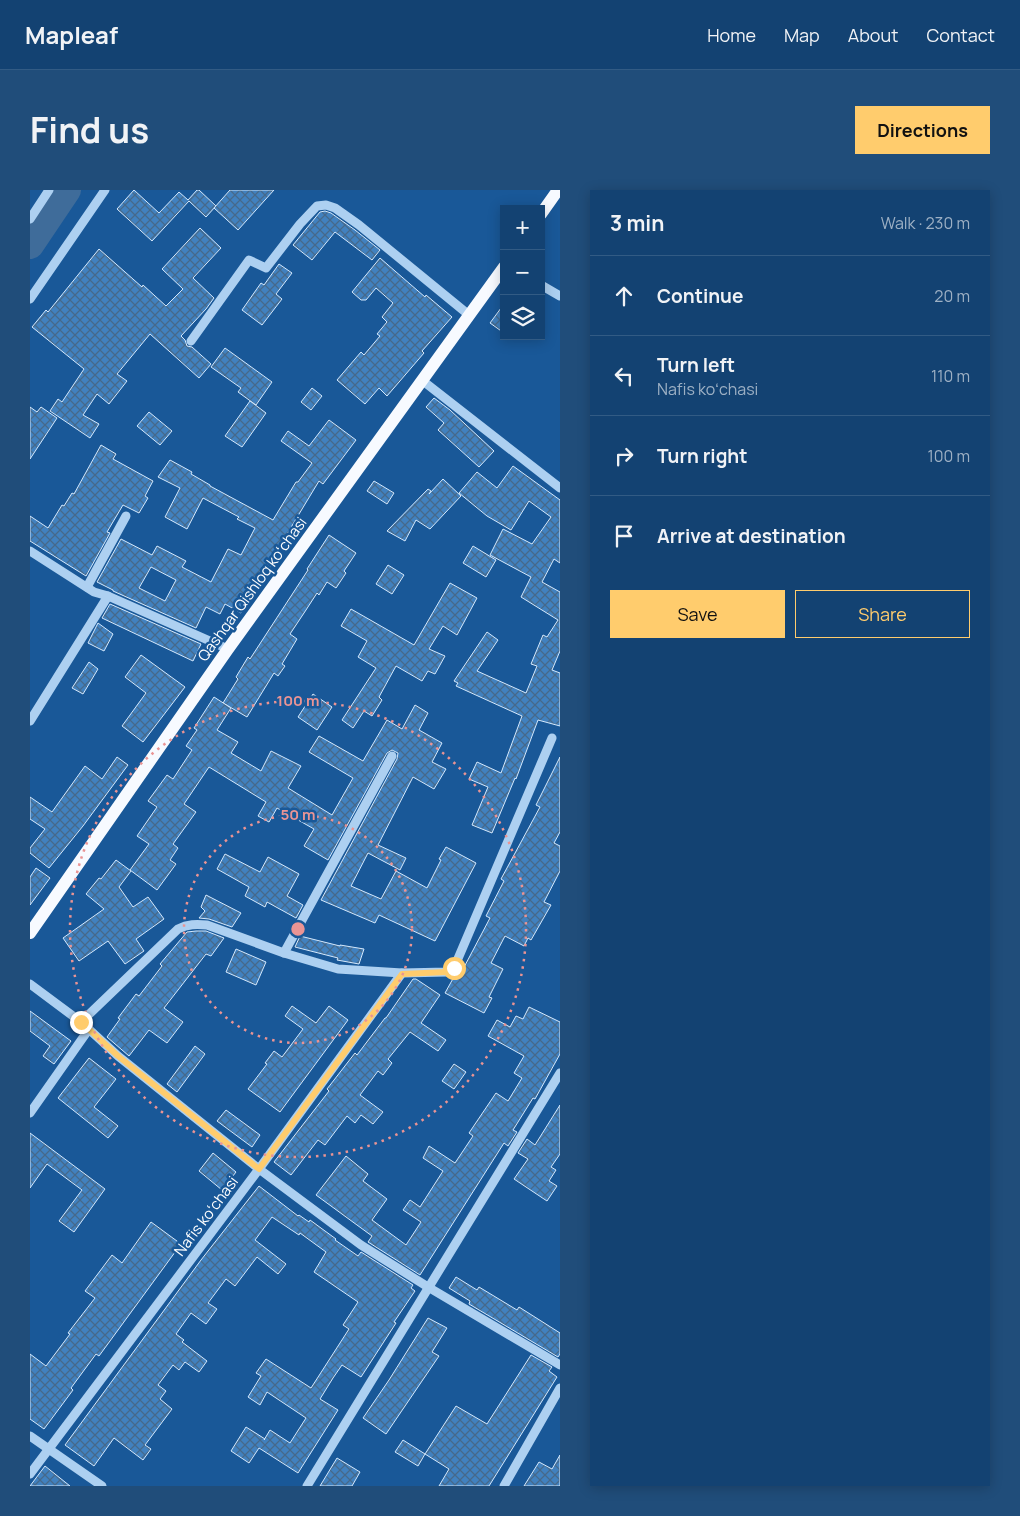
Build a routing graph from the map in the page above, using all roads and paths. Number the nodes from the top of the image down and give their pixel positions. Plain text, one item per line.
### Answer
1 (50, 190) edge
2 (105, 190) edge
3 (557, 196) edge
4 (545, 210) edge
5 (30, 219) edge
6 (500, 272) edge
7 (545, 287) edge
8 (560, 296) edge
9 (30, 299) edge
10 (469, 315) junction
11 (190, 341) dead end
12 (423, 381) junction
13 (560, 488) edge
14 (126, 516) dead end
15 (30, 551) edge
16 (87, 587) junction
17 (108, 596) junction
18 (228, 650) junction
19 (30, 720) edge
20 (552, 738) dead end
21 (392, 756) dead end
22 (30, 933) edge
23 (284, 953) junction
24 (402, 974) junction
25 (30, 984) edge
26 (81, 1022) junction
27 (89, 1028) junction
28 (560, 1073) edge
29 (30, 1113) edge
30 (259, 1169) junction
31 (428, 1287) junction
32 (560, 1365) edge
33 (560, 1388) edge
34 (30, 1436) edge
35 (48, 1450) junction
36 (30, 1474) edge
37 (102, 1486) edge
38 (307, 1486) edge
39 (504, 1486) edge

1 - 5 street
2 - 9 street
3 - 4 main road
6 - 10 main road, Qashqar Qishloq koʻchasi
7 - 8 street
10 - 11 street
10 - 12 main road, Qashqar Qishloq koʻchasi
12 - 13 street
12 - 18 main road, Qashqar Qishloq koʻchasi
14 - 16 street
15 - 16 street
16 - 17 street
17 - 18 street
17 - 19 street
18 - 22 main road, Qashqar Qishloq koʻchasi
20 - 24 street
21 - 23 street
23 - 24 street
23 - 26 street
24 - 30 street, Nafis koʻchasi
25 - 26 street
26 - 27 street
27 - 29 street
27 - 30 street
28 - 31 street
30 - 31 street
30 - 35 street, Nafis koʻchasi
31 - 32 street
31 - 38 street
33 - 39 street
34 - 35 street
35 - 36 street, Nafis koʻchasi
35 - 37 street

